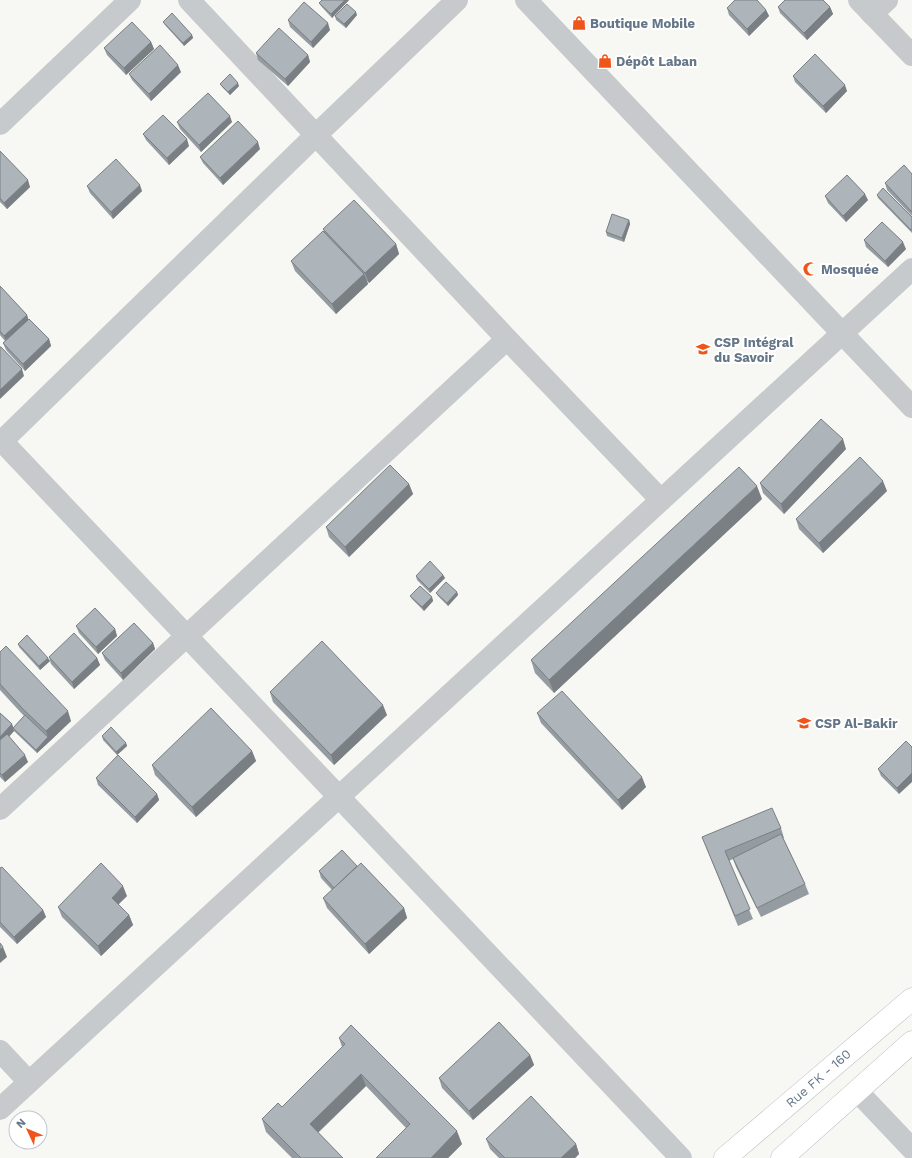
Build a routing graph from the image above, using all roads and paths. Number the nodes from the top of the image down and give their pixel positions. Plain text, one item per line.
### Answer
1 (130, 0) edge
2 (189, 0) edge
3 (457, 0) edge
4 (526, 0) edge
5 (873, 5) edge
6 (912, 55) edge
7 (2, 120) edge
8 (316, 135) junction
9 (912, 269) edge
10 (842, 333) junction
11 (507, 339) junction
12 (912, 407) edge
13 (1, 441) edge
14 (661, 500) junction
15 (186, 636) junction
16 (339, 797) junction
17 (0, 809) edge
18 (912, 998) edge
19 (912, 1042) edge
20 (0, 1051) edge
21 (29, 1082) junction
22 (857, 1091) junction
23 (0, 1109) edge
24 (912, 1149) edge
25 (681, 1158) edge
26 (726, 1158) edge
27 (782, 1158) edge

1 - 7 street
2 - 8 street
3 - 8 street
4 - 10 street
5 - 6 street
8 - 11 street
8 - 13 street
9 - 10 street
10 - 12 street
10 - 14 street
11 - 14 street
11 - 15 street
13 - 15 street
14 - 16 street
15 - 16 street
15 - 17 street
16 - 21 street
16 - 25 street
18 - 26 main road, Rue FK - 160
19 - 22 main road
20 - 21 street
21 - 23 street
22 - 24 street
22 - 27 main road

